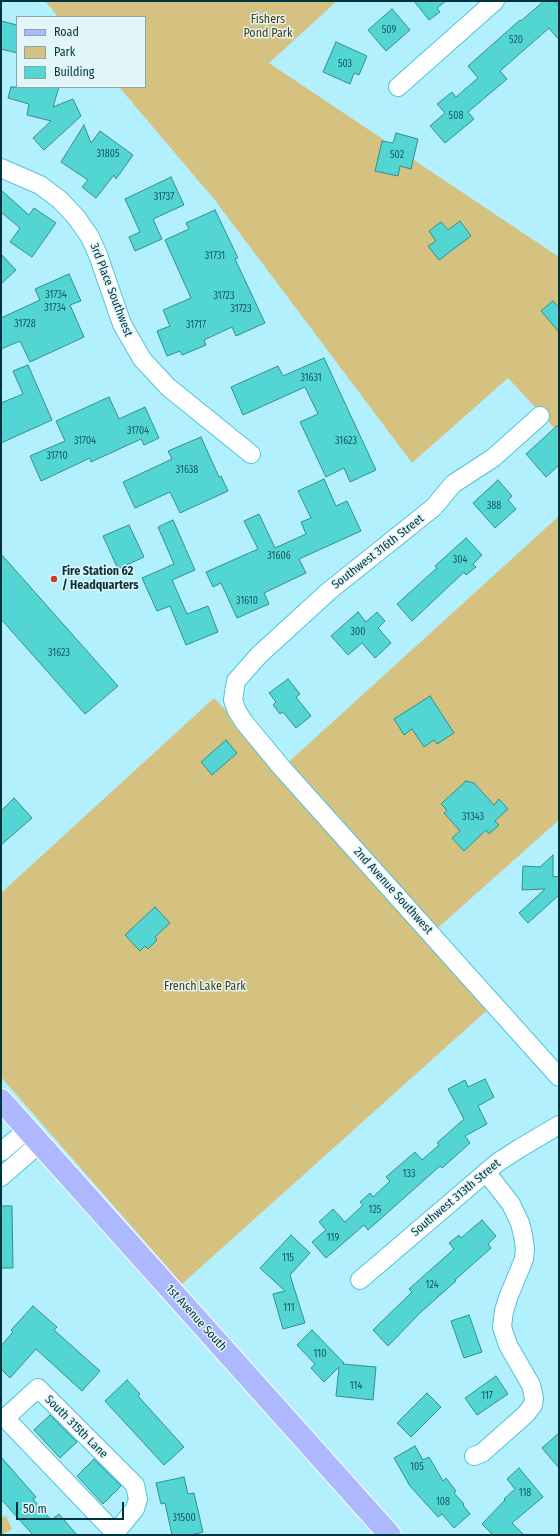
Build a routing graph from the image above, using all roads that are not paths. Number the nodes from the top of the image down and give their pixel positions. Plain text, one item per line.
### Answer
1 (495, 1) edge
2 (398, 87) dead end
3 (1, 168) edge
4 (540, 416) dead end
5 (251, 454) dead end
6 (233, 700) joint
7 (559, 1077) edge
8 (1, 1100) edge
9 (559, 1125) edge
10 (33, 1137) junction
11 (1, 1152) edge
12 (486, 1172) junction
13 (1, 1177) edge
14 (360, 1280) dead end
15 (474, 1456) dead end
16 (114, 1534) edge
17 (390, 1535) edge

1 - 2 street
3 - 5 street, 3rd Place Southwest
4 - 6 street, Southwest 316th Street
6 - 7 street, 2nd Avenue Southwest
8 - 10 main road, 1st Avenue South
9 - 12 street, Southwest 313th Street
10 - 11 street
10 - 13 street
10 - 17 main road, 1st Avenue South
12 - 14 street, Southwest 313th Street
12 - 15 street
16 - 16 street, South 315th Lane

